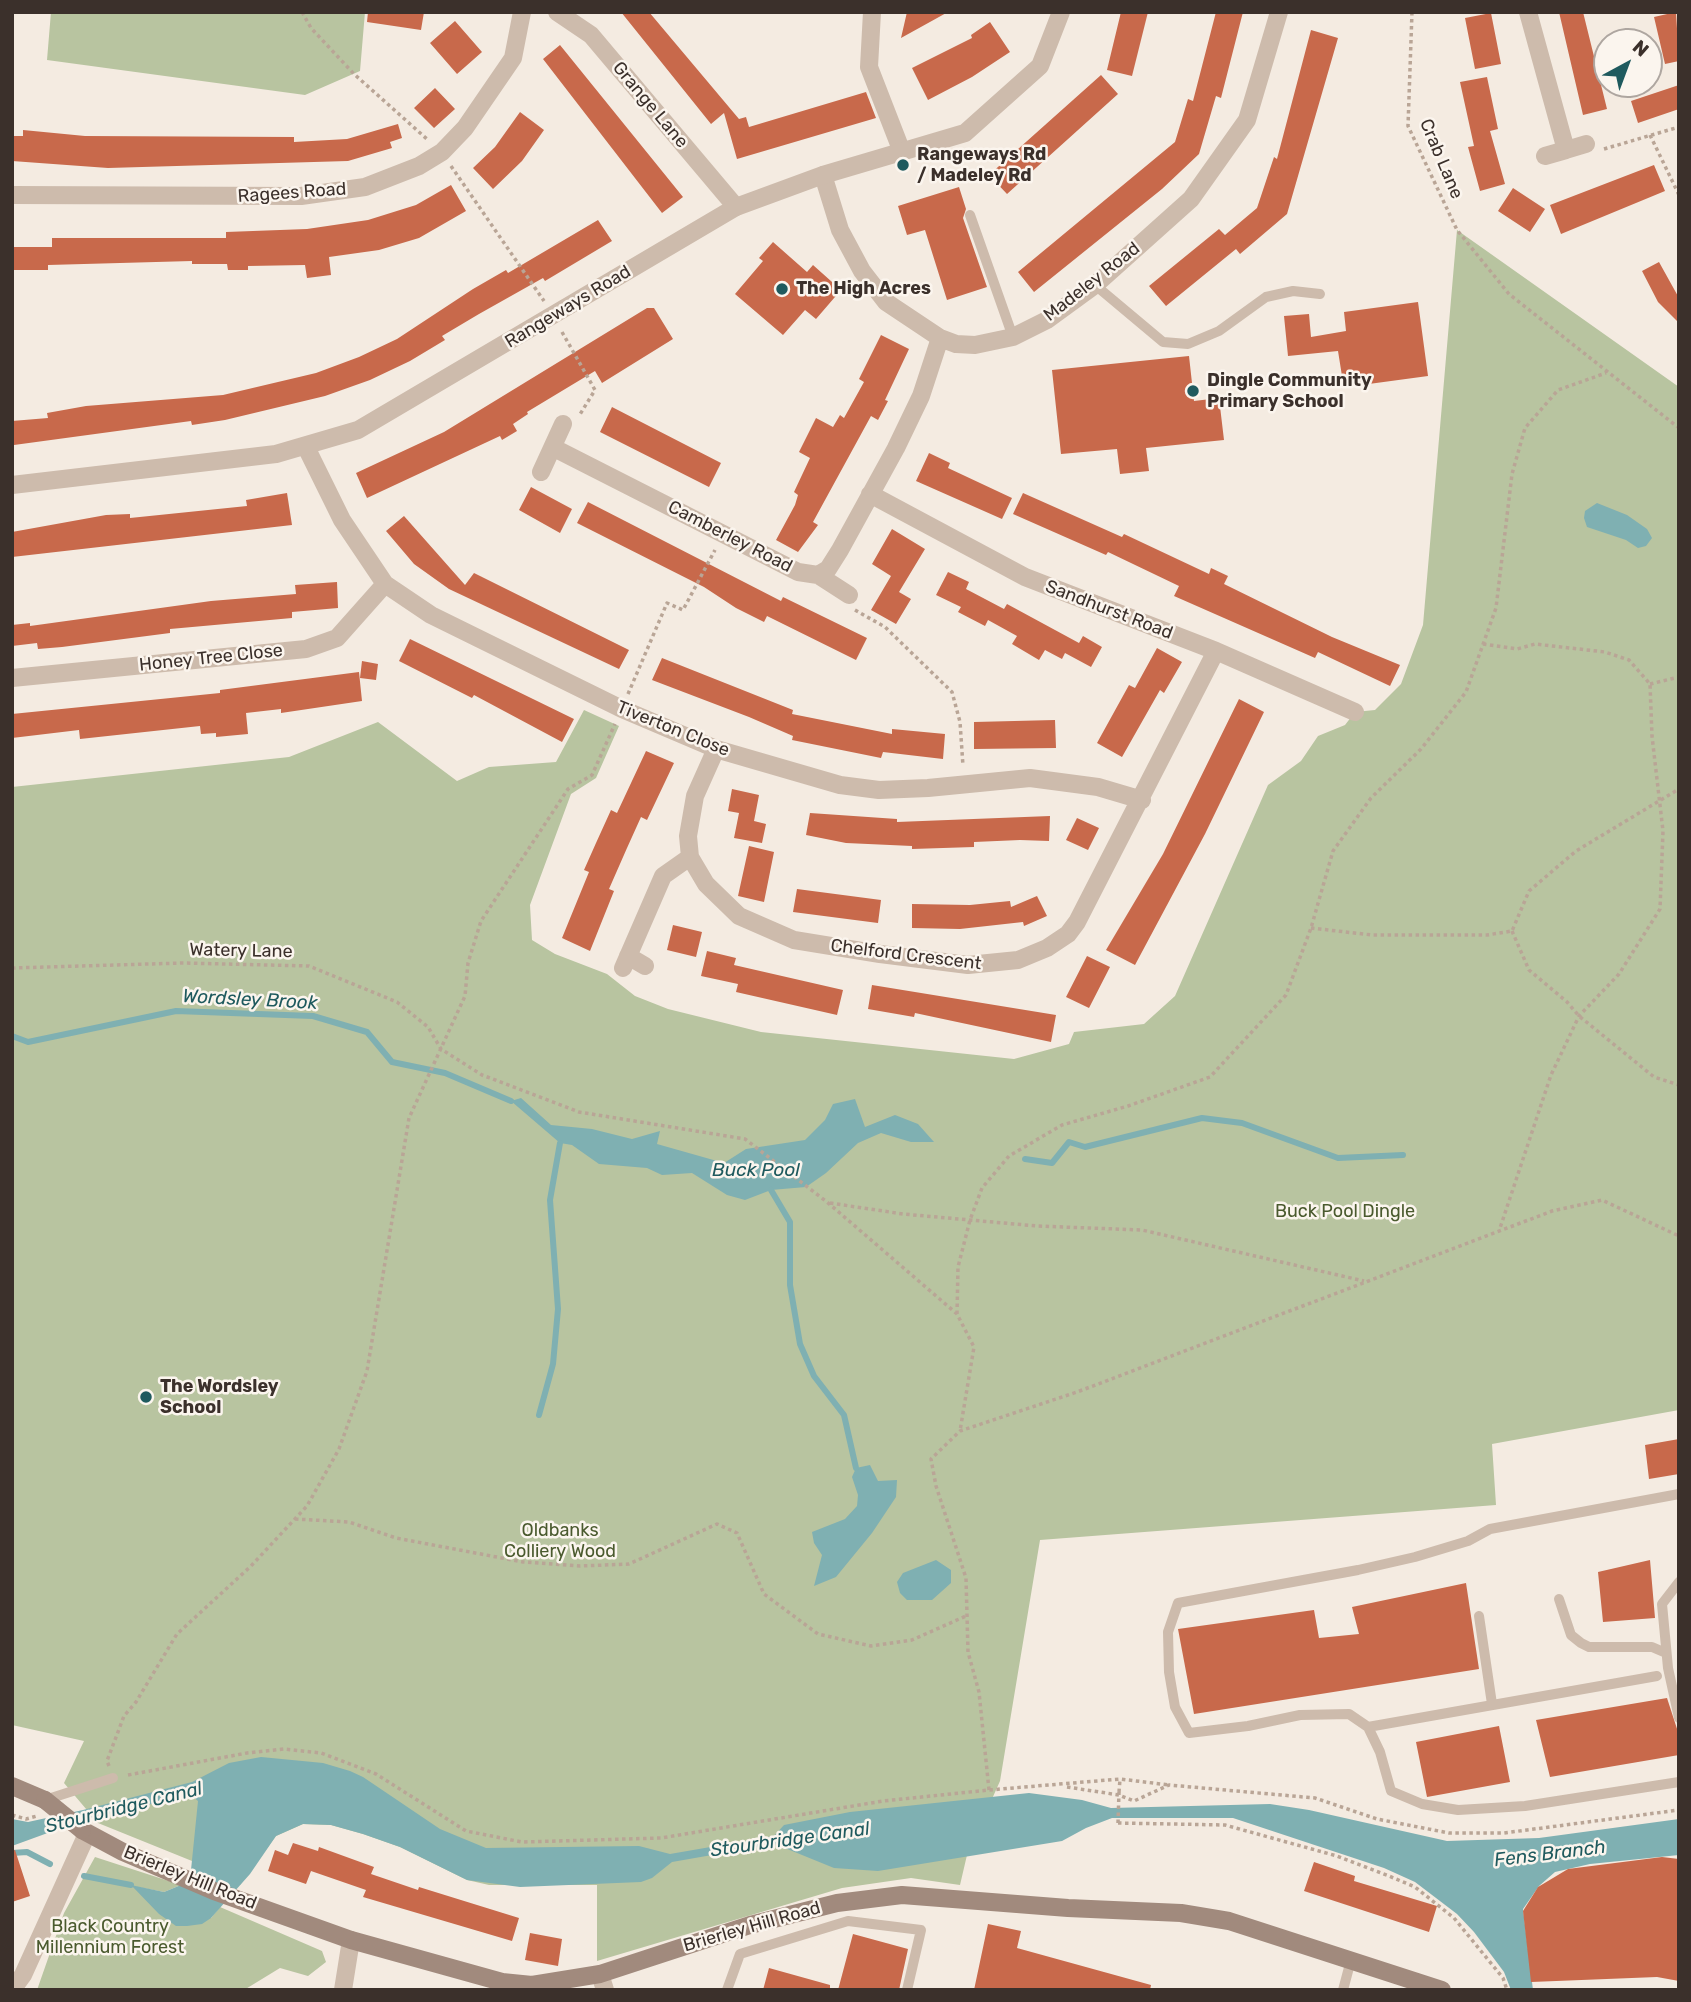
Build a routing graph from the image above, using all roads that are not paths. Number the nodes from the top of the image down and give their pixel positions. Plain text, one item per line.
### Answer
1 (522, 12) edge
2 (557, 12) edge
3 (872, 12) edge
4 (1061, 12) edge
5 (1279, 12) edge
6 (1528, 12) edge
7 (1586, 144) road end
8 (1566, 150) junction
9 (902, 152) junction
10 (1545, 156) dead end
11 (823, 175) junction
12 (12, 195) edge
13 (736, 206) junction
14 (970, 215) dead end
15 (1095, 285) junction
16 (1320, 294) dead end
17 (1013, 337) junction
18 (940, 338) junction
19 (563, 424) dead end
20 (306, 447) junction
21 (554, 448) junction
22 (541, 472) dead end
23 (12, 485) edge
24 (870, 494) junction
25 (818, 575) junction
26 (385, 584) junction
27 (849, 595) road end
28 (1216, 651) junction
29 (12, 678) edge
30 (1355, 712) dead end
31 (716, 749) junction
32 (1142, 800) junction
33 (690, 857) junction
34 (645, 966) dead end
35 (1679, 1494) edge
36 (1679, 1582) edge
37 (1559, 1599) dead end
38 (1479, 1616) dead end
39 (1666, 1653) junction
40 (1657, 1675) dead end
41 (1492, 1704) junction
42 (1679, 1718) edge
43 (1368, 1727) junction
44 (113, 1778) road end
45 (1679, 1782) edge
46 (12, 1786) edge
47 (45, 1800) junction
48 (85, 1832) junction
49 (351, 1940) junction
50 (1351, 1960) junction
51 (602, 1982) edge
52 (12, 1990) edge
53 (343, 1990) edge
54 (727, 1990) edge
55 (907, 1990) edge
56 (1343, 1990) edge
57 (1442, 1990) edge

1 - 12 street, Ragees Road
2 - 13 street, Grange Lane
3 - 9 street
4 - 9 street, Rangeways Road
5 - 15 street, Madeley Road
6 - 8 street
7 - 8 street
8 - 10 street
9 - 11 street, Rangeways Road
11 - 13 street, Rangeways Road
11 - 18 street, Madeley Road
13 - 20 street, Rangeways Road
14 - 17 lane
15 - 16 lane
15 - 17 street, Madeley Road
17 - 18 street, Madeley Road
18 - 24 street
19 - 21 street
20 - 23 street, Rangeways Road
20 - 26 street, Tiverton Close
21 - 22 street
21 - 25 street, Camberley Road
24 - 25 street
24 - 28 street, Sandhurst Road
25 - 27 street, Camberley Road
26 - 29 street, Honey Tree Close
26 - 31 street, Tiverton Close
28 - 30 street, Sandhurst Road
28 - 32 street, Chelford Crescent
31 - 32 street, Tiverton Close
31 - 33 street
32 - 33 street, Chelford Crescent
33 - 34 street
35 - 43 lane
36 - 39 lane
37 - 39 lane
38 - 41 lane
39 - 42 lane
40 - 41 lane
41 - 43 lane
43 - 45 lane
44 - 47 lane
46 - 47 main road
47 - 48 main road, Brierley Hill Road, bridge
48 - 49 main road, Brierley Hill Road
48 - 52 street
49 - 51 main road, Brierley Hill Road
49 - 53 street
50 - 51 main road, Brierley Hill Road
50 - 56 lane
50 - 57 main road, Brierley Hill Road
54 - 55 lane

